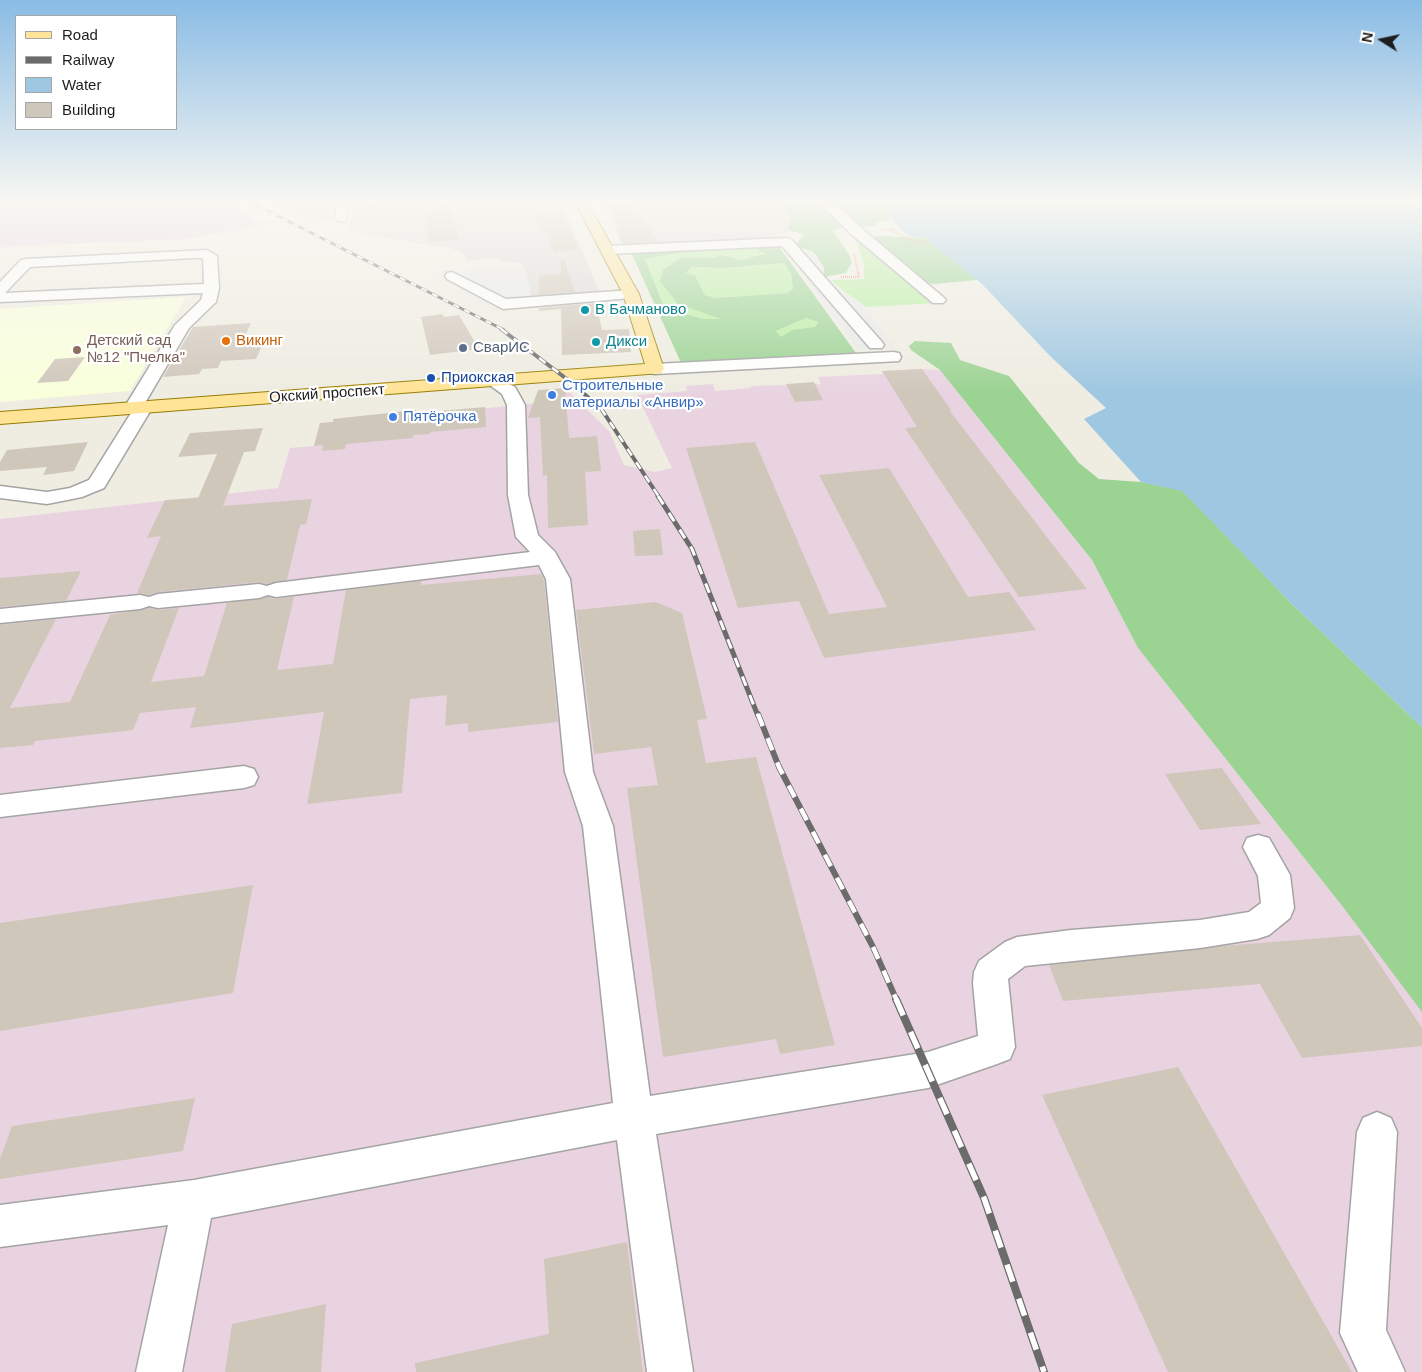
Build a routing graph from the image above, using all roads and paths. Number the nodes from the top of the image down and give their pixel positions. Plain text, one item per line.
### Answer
1 (23, 266) edge
2 (211, 266) edge
3 (616, 266) edge
4 (807, 266) edge
5 (857, 266) edge
6 (898, 266) edge
7 (452, 276) dead end
8 (839, 277) dead end
9 (212, 288) junction
10 (0, 290) edge
11 (631, 294) junction
12 (0, 298) edge
13 (938, 300) dead end
14 (876, 346) dead end
15 (893, 357) dead end
16 (655, 369) junction
17 (492, 381) junction
18 (138, 408) junction
19 (0, 418) edge
20 (0, 492) edge
21 (547, 557) junction
22 (0, 616) edge
23 (244, 777) dead end
24 (0, 806) edge
25 (1258, 847) dead end
26 (634, 1118) junction
27 (1377, 1132) dead end
28 (194, 1201) junction
29 (0, 1226) edge
30 (159, 1372) edge
31 (670, 1372) edge
32 (1382, 1372) edge

1 - 10 street
2 - 9 street
3 - 11 main road
4 - 14 street
5 - 8 path
6 - 13 street
7 - 11 street
9 - 12 street
9 - 18 street
11 - 16 main road
15 - 16 street
16 - 17 main road, Окский проспект
17 - 18 main road, Окский проспект
17 - 21 street
18 - 19 main road, Окский проспект
18 - 20 street
21 - 22 street
21 - 26 street
23 - 24 street
25 - 26 street
26 - 28 street
26 - 31 street
27 - 32 lane
28 - 29 street
28 - 30 street

